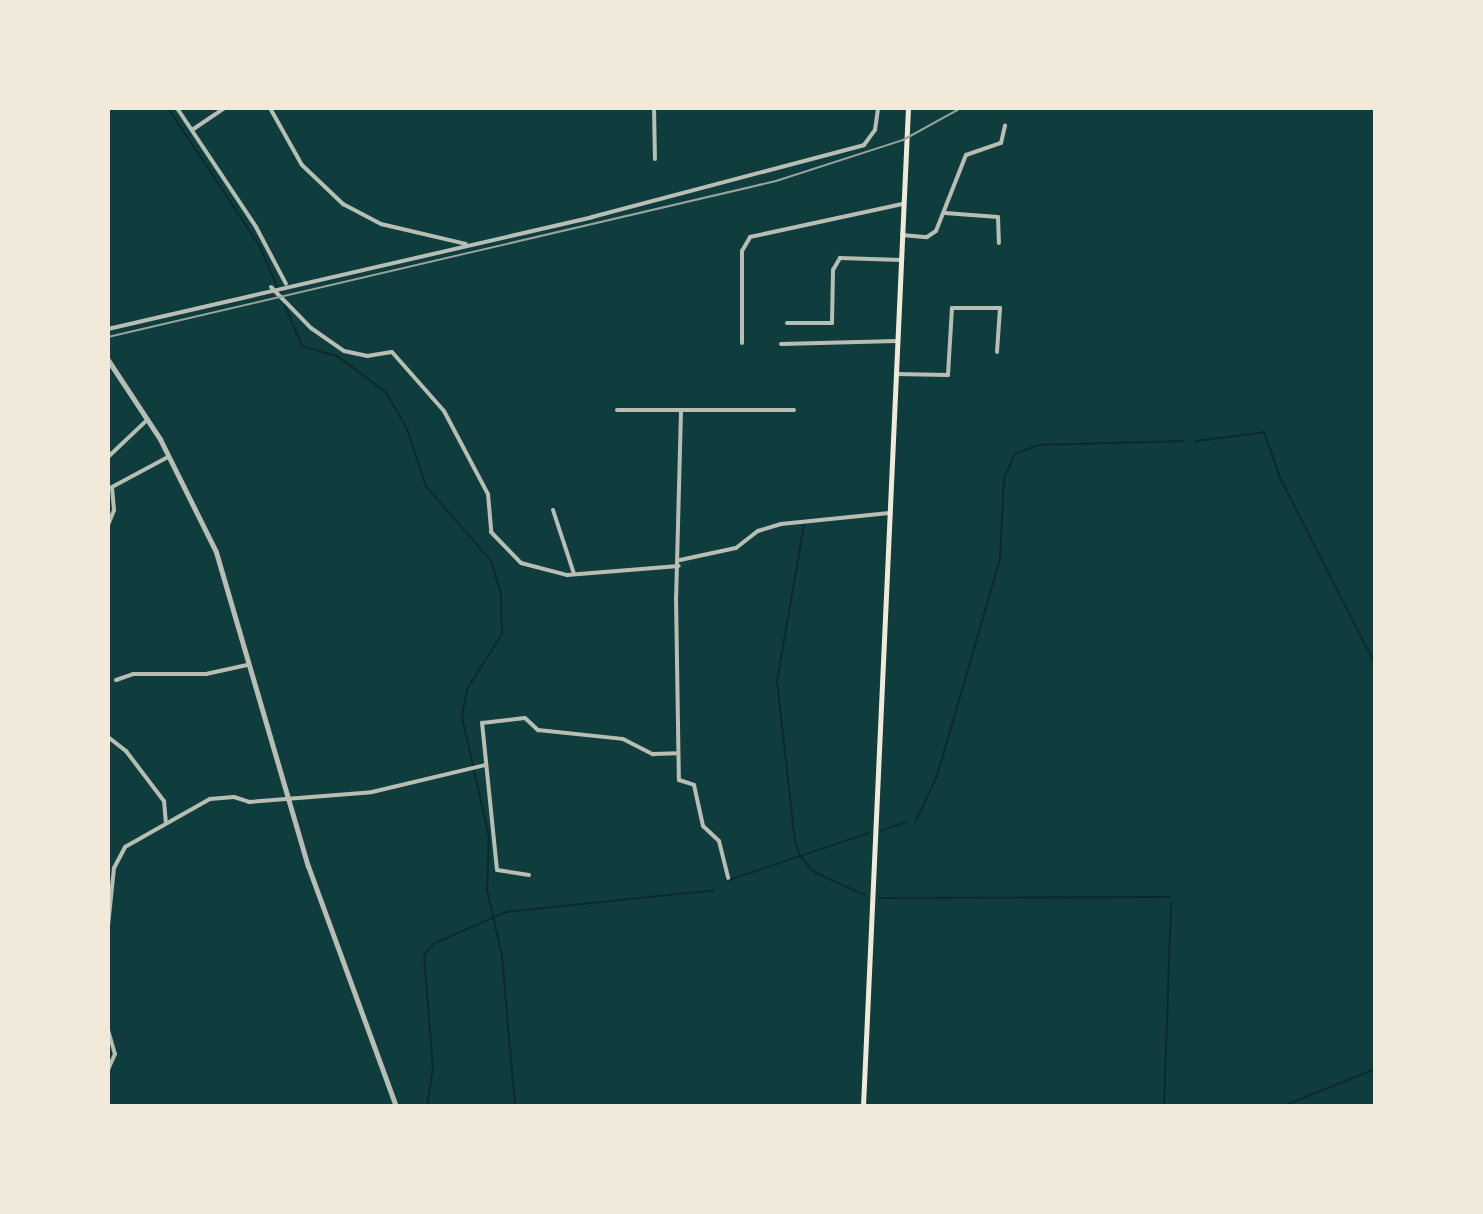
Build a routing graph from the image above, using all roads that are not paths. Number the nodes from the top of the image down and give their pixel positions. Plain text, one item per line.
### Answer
1 (177, 108) edge
2 (225, 108) edge
3 (270, 108) edge
4 (654, 108) edge
5 (878, 108) edge
6 (908, 108) edge
7 (1005, 125) dead end
8 (192, 130) junction
9 (655, 159) dead end
10 (904, 204) junction
11 (945, 213) junction
12 (902, 235) junction
13 (999, 243) dead end
14 (468, 246) junction
15 (901, 260) junction
16 (286, 284) junction
17 (271, 287) junction
18 (787, 323) dead end
19 (108, 329) edge
20 (897, 341) junction
21 (742, 343) dead end
22 (781, 344) dead end
23 (997, 352) dead end
24 (108, 360) edge
25 (896, 374) junction
26 (617, 410) dead end
27 (794, 410) dead end
28 (681, 411) junction
29 (147, 420) junction
30 (108, 457) edge
31 (168, 457) junction
32 (553, 510) dead end
33 (889, 513) junction
34 (108, 525) edge
35 (680, 563) junction
36 (574, 574) junction
37 (247, 665) junction
38 (116, 680) dead end
39 (108, 737) edge
40 (678, 753) junction
41 (485, 765) junction
42 (287, 798) junction
43 (166, 822) junction
44 (529, 875) dead end
45 (728, 878) dead end
46 (108, 926) edge
47 (108, 1030) edge
48 (108, 1070) edge
49 (396, 1106) edge
50 (863, 1106) edge

1 - 8 street
2 - 8 street
3 - 14 street
4 - 9 street
5 - 14 street
6 - 10 main road
7 - 11 street
8 - 16 street
10 - 12 main road
10 - 21 street
11 - 12 street
11 - 13 street
12 - 15 main road
14 - 16 street
15 - 18 street
15 - 20 main road
16 - 17 street
17 - 19 street
17 - 36 street
20 - 22 street
20 - 25 main road
23 - 25 street
24 - 29 street
25 - 33 main road
26 - 28 street
27 - 28 street
28 - 35 street
29 - 30 street
29 - 31 street
31 - 34 street
31 - 37 street
32 - 36 street
33 - 35 street
33 - 50 main road
35 - 36 street
35 - 40 street
37 - 38 street
37 - 42 street
39 - 43 street
40 - 41 street
40 - 45 street
41 - 42 street
41 - 44 street
42 - 43 street
42 - 49 street
43 - 46 street
47 - 48 street

